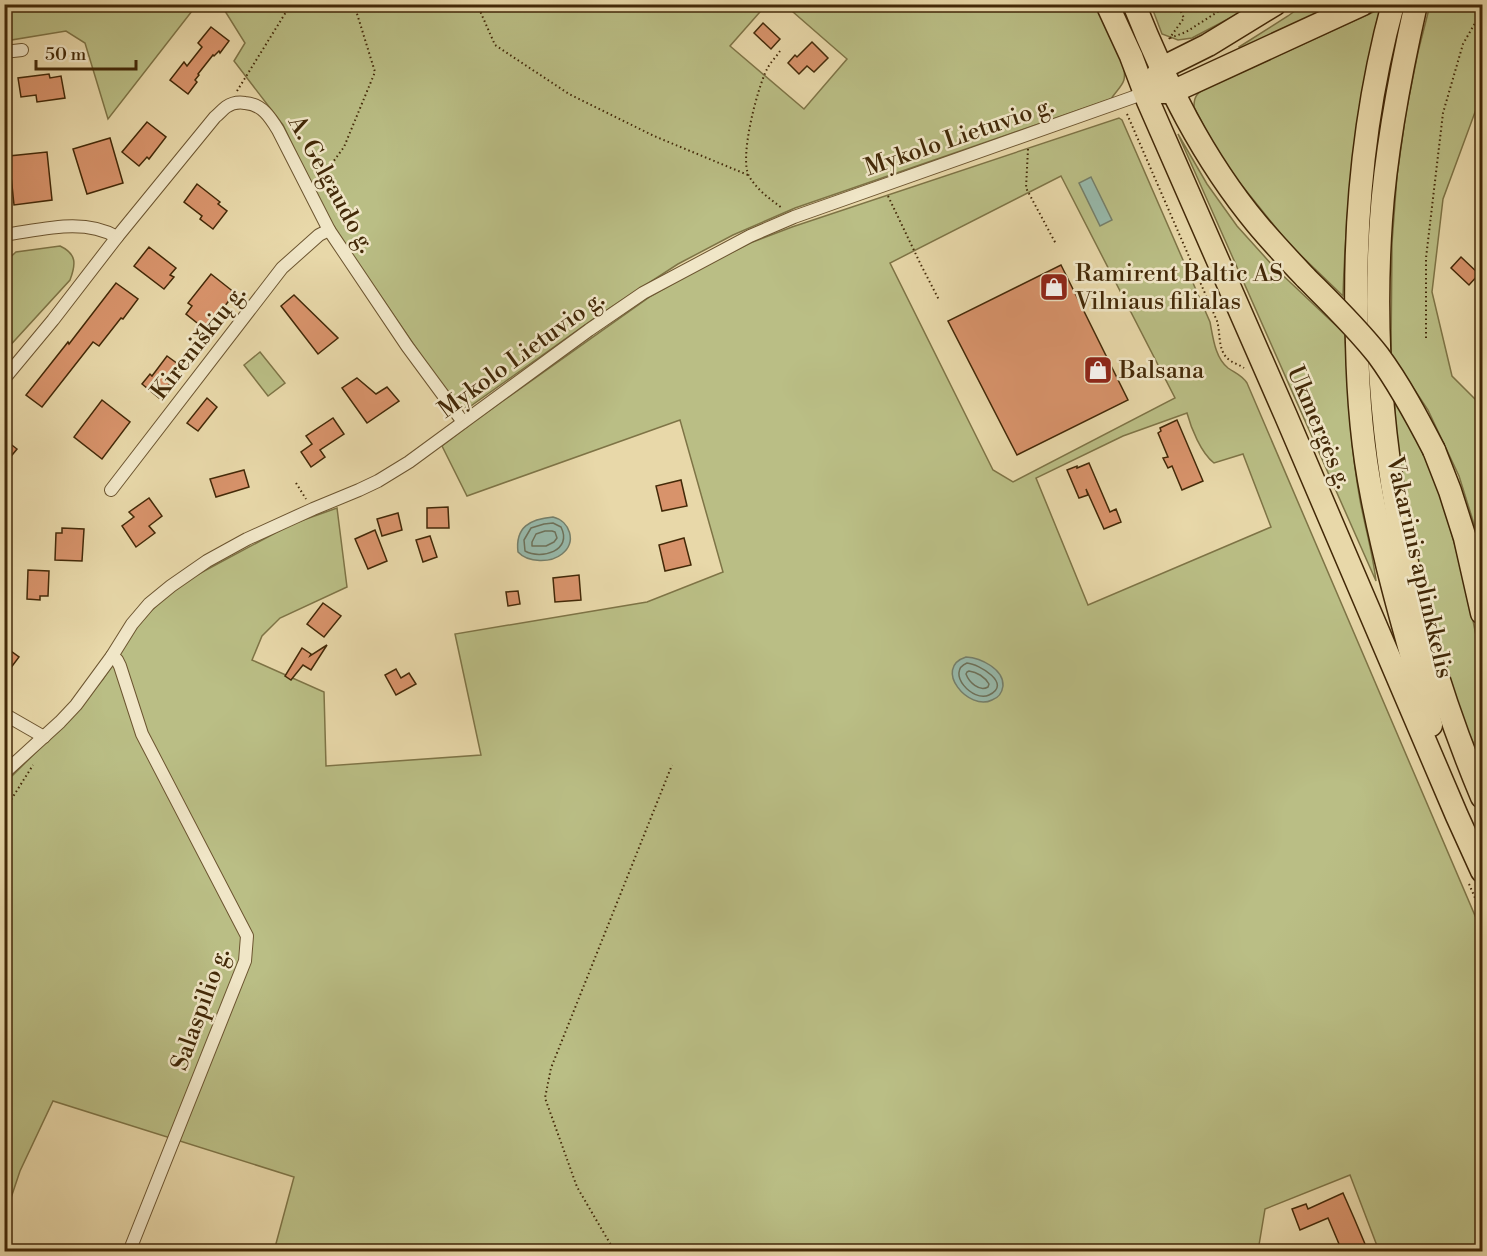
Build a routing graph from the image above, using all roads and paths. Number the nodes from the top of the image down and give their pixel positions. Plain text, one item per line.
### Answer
1 (291, 4) edge
2 (354, 4) edge
3 (477, 4) edge
4 (1107, 4) edge
5 (1134, 4) edge
6 (1178, 4) edge
7 (1230, 4) edge
8 (1275, 4) edge
9 (1393, 4) edge
10 (1416, 4) edge
11 (1358, 7) edge
12 (1482, 11) edge
13 (1176, 31) dead end
14 (1170, 39) dead end
15 (22, 50) dead end
16 (780, 51) dead end
17 (4, 52) edge
18 (1161, 68) junction
19 (236, 92) dead end
20 (1172, 92) junction
21 (1144, 93) junction
22 (1121, 101) junction
23 (1029, 134) junction
24 (748, 175) junction
25 (883, 185) junction
26 (307, 187) junction
27 (794, 218) junction
28 (329, 230) junction
29 (4, 235) edge
30 (117, 237) junction
31 (1056, 244) dead end
32 (939, 300) dead end
33 (1426, 338) dead end
34 (1246, 369) dead end
35 (4, 379) edge
36 (463, 423) junction
37 (296, 483) dead end
38 (111, 490) dead end
39 (313, 509) junction
40 (1482, 614) edge
41 (112, 656) junction
42 (4, 714) edge
43 (44, 737) junction
44 (672, 765) dead end
45 (4, 773) edge
46 (1482, 797) edge
47 (4, 811) edge
48 (1457, 816) junction
49 (1475, 876) edge
50 (1482, 914) edge
51 (482, 1245) dead end
52 (129, 1251) edge
53 (520, 1251) edge
54 (615, 1251) edge

1 - 19 path
2 - 26 path
3 - 24 path
4 - 21 highway, Ukmergės g.
5 - 18 highway
6 - 13 path
7 - 14 path
8 - 18 highway
9 - 48 highway, Vakarinis aplinkkelis
10 - 46 highway, Vakarinis aplinkkelis
11 - 20 highway
12 - 33 path
15 - 17 street
16 - 24 path
18 - 20 highway
18 - 21 highway
20 - 21 highway
20 - 40 highway, bridge
21 - 22 street, Mykolo Lietuvio g.
21 - 48 highway, Ukmergės g.
22 - 23 street, Mykolo Lietuvio g.
22 - 34 path
23 - 25 street, Mykolo Lietuvio g.
23 - 31 path
24 - 27 path
25 - 27 street, Mykolo Lietuvio g.
25 - 32 path
26 - 28 street, A. Gelgaudo g.
26 - 30 street, A. Gelgaudo g.
27 - 36 street, Mykolo Lietuvio g.
28 - 36 street, A. Gelgaudo g.
28 - 38 street, Kireniškių g.
29 - 30 street
30 - 35 street, A. Gelgaudo g.
36 - 39 street, Mykolo Lietuvio g.
37 - 39 path
39 - 41 street, Mykolo Lietuvio g.
41 - 43 street, Mykolo Lietuvio g.
41 - 52 street, Salaspilio g.
42 - 43 street
43 - 45 street, Mykolo Lietuvio g.
43 - 47 path
44 - 54 path
48 - 49 highway, Ukmergės g.
49 - 50 path
51 - 53 path

